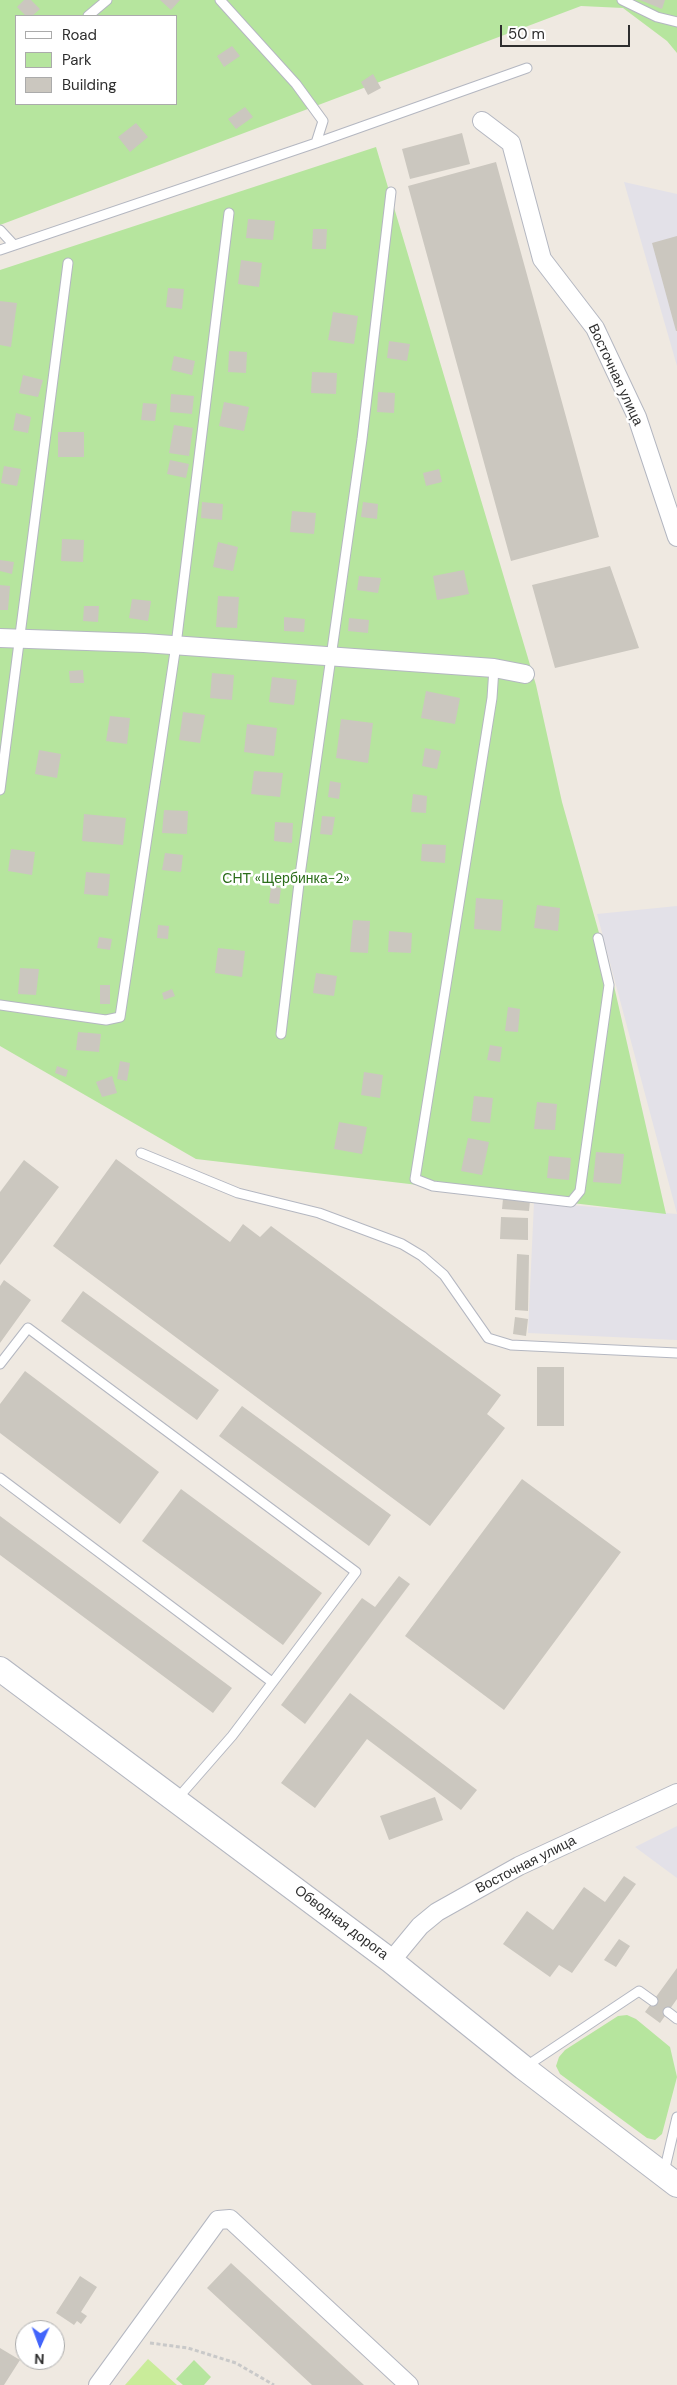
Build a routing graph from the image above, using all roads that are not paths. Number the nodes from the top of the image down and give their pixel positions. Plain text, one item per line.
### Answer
1 (106, 0) edge
2 (220, 0) edge
3 (622, 0) edge
4 (89, 15) edge
5 (677, 22) edge
6 (527, 68) dead end
7 (482, 120) dead end
8 (316, 143) junction
9 (391, 192) dead end
10 (229, 214) dead end
11 (0, 230) edge
12 (13, 244) junction
13 (0, 250) edge
14 (68, 263) dead end
15 (677, 537) edge
16 (0, 638) edge
17 (19, 639) junction
18 (176, 645) junction
19 (332, 656) junction
20 (494, 668) junction
21 (526, 674) dead end
22 (0, 790) edge
23 (598, 938) dead end
24 (0, 1005) edge
25 (281, 1034) dead end
26 (140, 1153) dead end
27 (677, 1353) edge
28 (0, 1364) edge
29 (0, 1478) edge
30 (0, 1669) edge
31 (272, 1682) junction
32 (677, 1793) edge
33 (176, 1800) junction
34 (391, 1961) junction
35 (653, 2001) dead end
36 (668, 2012) dead end
37 (677, 2019) edge
38 (524, 2068) junction
39 (677, 2117) edge
40 (670, 2180) edge
41 (98, 2385) edge
42 (409, 2385) edge

1 - 4 lane
2 - 8 lane
3 - 5 lane
6 - 8 lane
7 - 15 street, Восточная улица
8 - 12 lane
9 - 19 lane
10 - 18 lane
11 - 12 lane
12 - 13 lane
14 - 17 lane
16 - 17 street
17 - 18 street
17 - 22 lane
18 - 19 street
18 - 24 lane
19 - 20 street
19 - 25 lane
20 - 21 street
20 - 23 lane
26 - 27 lane
28 - 31 lane
29 - 31 lane
30 - 33 main road, Обводная дорога
31 - 33 lane
32 - 34 street, Восточная улица
33 - 34 main road, Обводная дорога
34 - 38 main road, Обводная дорога
35 - 38 lane
36 - 37 lane
38 - 40 main road, Обводная дорога
39 - 40 lane
41 - 42 street

